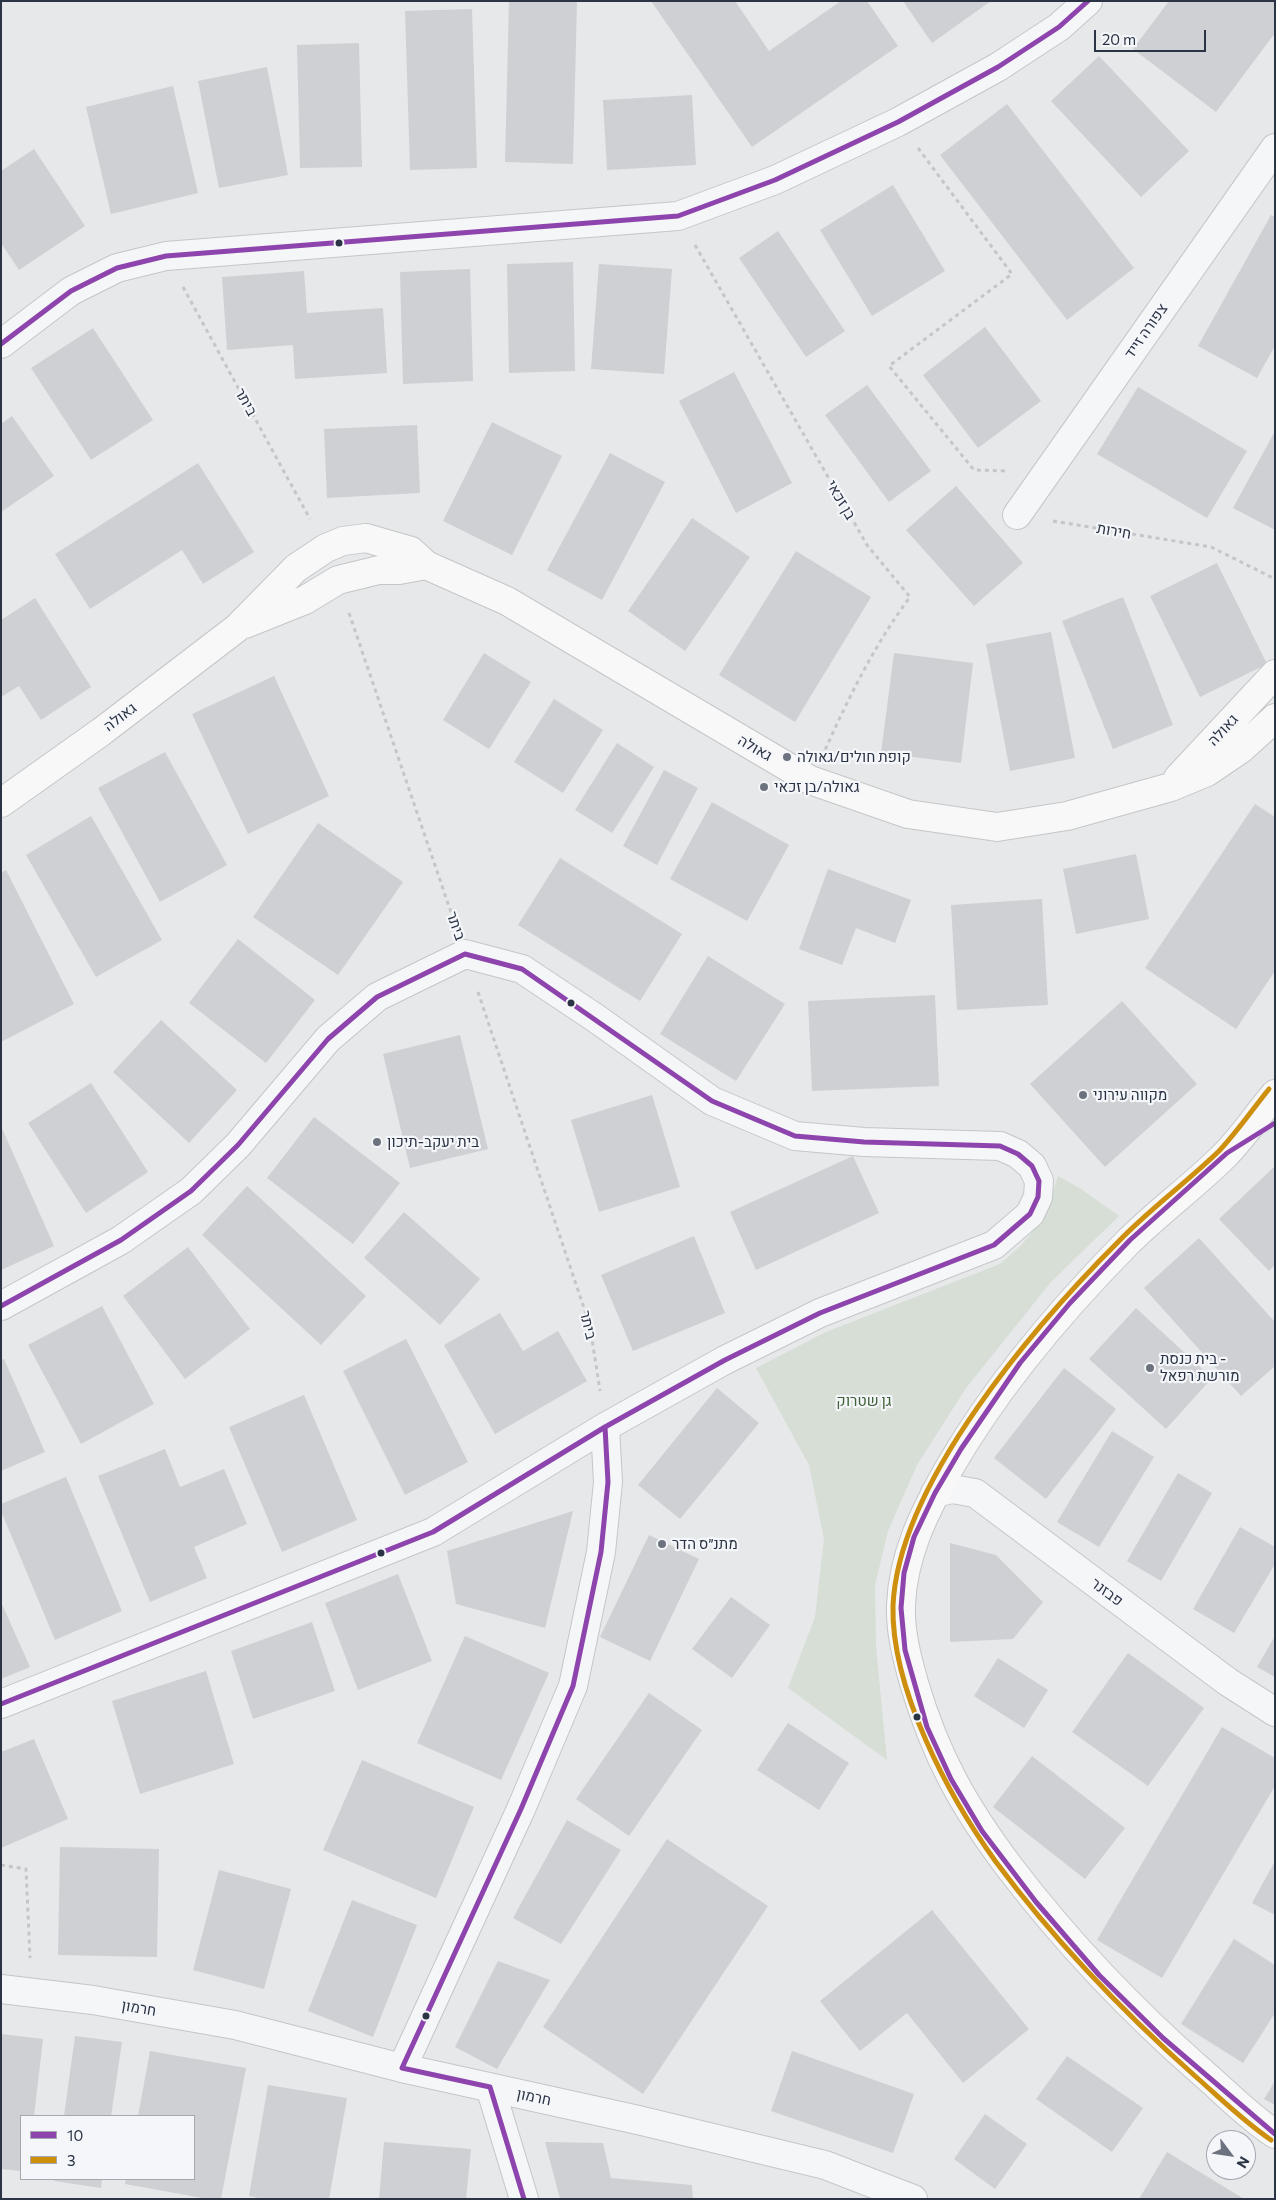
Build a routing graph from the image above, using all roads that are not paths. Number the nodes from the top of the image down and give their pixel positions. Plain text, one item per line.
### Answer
1 (1088, 1) edge
2 (1275, 148) edge
3 (1, 344) edge
4 (1017, 515) road end
5 (426, 566) junction
6 (237, 628) junction
7 (1275, 674) edge
8 (1275, 718) edge
9 (1170, 786) junction
10 (1, 803) edge
11 (1275, 1094) edge
12 (1275, 1124) edge
13 (1227, 1153) junction
14 (1, 1306) edge
15 (605, 1426) junction
16 (935, 1493) junction
17 (1, 1704) edge
18 (1275, 1712) edge
19 (1, 1989) edge
20 (402, 2068) junction
21 (490, 2087) junction
22 (1275, 2134) edge
23 (524, 2199) edge
24 (913, 2199) edge

1 - 3 street
2 - 4 street, צפורה זייד
5 - 6 street, גאולה
5 - 6 street, גאולה
5 - 9 street, גאולה
6 - 10 street, גאולה
7 - 9 street, גאולה
8 - 9 street, גאולה
11 - 13 street
12 - 13 street
13 - 16 street
14 - 15 street
15 - 17 street
15 - 20 street
16 - 18 street, פבזנר
16 - 22 street
19 - 20 street, חרמון
20 - 21 street, חרמון
21 - 23 street
21 - 24 street, חרמון

